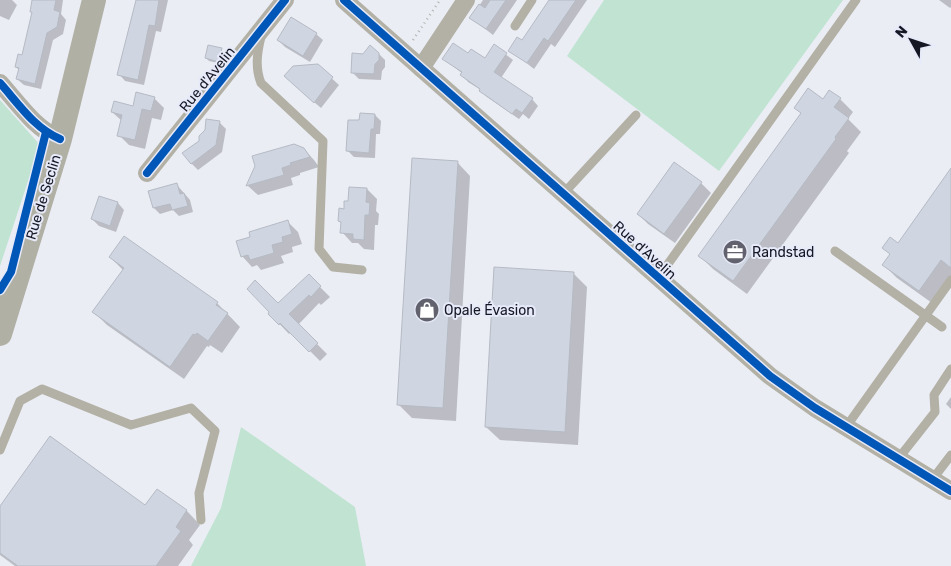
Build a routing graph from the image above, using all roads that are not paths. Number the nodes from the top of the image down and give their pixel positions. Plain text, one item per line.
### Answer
1 (94, 0) edge
2 (285, 0) edge
3 (344, 0) edge
4 (466, 0) edge
5 (532, 0) edge
6 (856, 0) edge
7 (515, 26) dead end
8 (262, 30) junction
9 (421, 68) junction
10 (0, 83) edge
11 (636, 116) dead end
12 (60, 139) junction
13 (147, 173) dead end
14 (563, 194) junction
15 (835, 251) dead end
16 (362, 270) dead end
17 (658, 278) junction
18 (951, 280) edge
19 (926, 316) junction
20 (942, 327) dead end
21 (0, 334) edge
22 (951, 369) edge
23 (846, 427) junction
24 (0, 450) edge
25 (951, 455) edge
26 (898, 459) junction
27 (932, 480) junction
28 (951, 491) edge
29 (201, 520) dead end

1 - 12 main road, Rue de Seclin
2 - 8 street, Rue d'Avelin
3 - 9 street, Rue d'Avelin
4 - 9 street
5 - 7 lane
6 - 17 lane
8 - 13 street, Rue d'Avelin
8 - 16 lane
9 - 14 street, Rue d'Avelin
10 - 12 street
11 - 14 lane
12 - 21 main road, Rue de Seclin
14 - 17 street, Rue d'Avelin
15 - 19 lane
17 - 23 street, Rue d'Avelin
18 - 19 lane
19 - 20 lane
19 - 23 lane
22 - 26 lane
23 - 26 street, Rue d'Avelin
24 - 29 lane
25 - 27 lane
26 - 27 street, Rue d'Avelin
27 - 28 street, Rue d'Avelin

